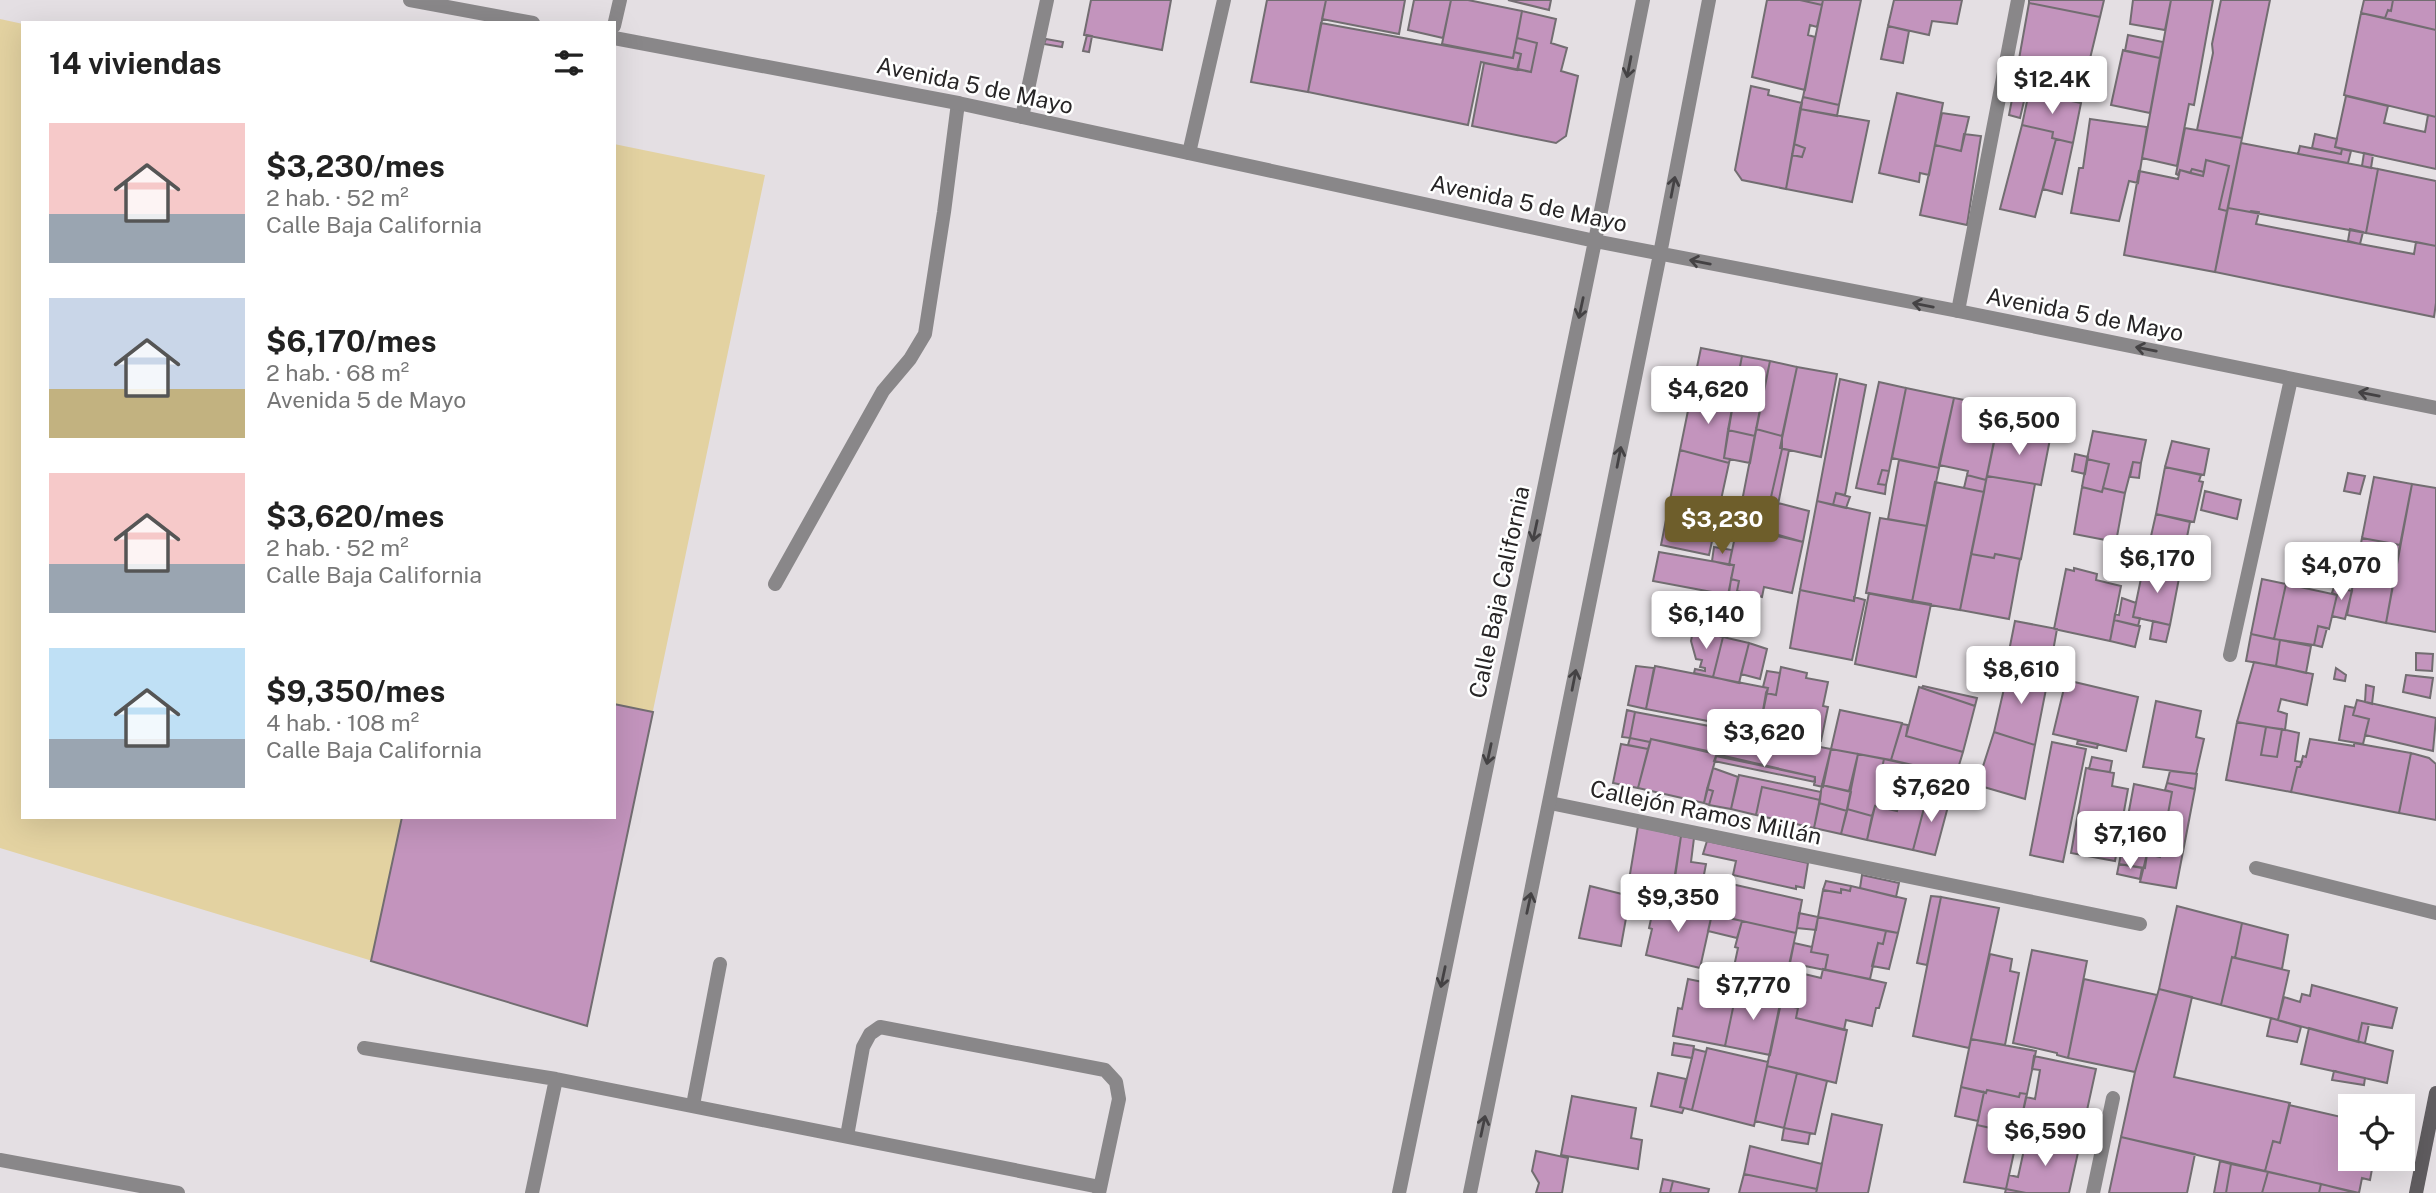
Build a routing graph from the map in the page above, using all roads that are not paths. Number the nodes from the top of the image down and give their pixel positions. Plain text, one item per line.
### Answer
1 (410, 0) edge
2 (620, 0) edge
3 (1047, 0) edge
4 (1224, 0) edge
5 (1643, 0) edge
6 (1709, 0) edge
7 (2018, 0) edge
8 (522, 21) edge
9 (615, 21) edge
10 (616, 38) edge
11 (958, 103) junction
12 (1022, 117) junction
13 (1189, 153) junction
14 (1595, 241) junction
15 (1660, 254) junction
16 (1958, 311) junction
17 (2291, 379) junction
18 (2436, 408) edge
19 (775, 584) dead end
20 (2230, 655) dead end
21 (1550, 803) junction
22 (2256, 868) dead end
23 (2436, 913) edge
24 (2140, 924) dead end
25 (720, 964) dead end
26 (364, 1048) dead end
27 (556, 1079) junction
28 (2436, 1093) edge
29 (2113, 1098) dead end
30 (693, 1105) junction
31 (847, 1136) junction
32 (0, 1160) edge
33 (1099, 1190) edge
34 (178, 1193) edge
35 (532, 1193) edge
36 (1399, 1193) edge
37 (1470, 1193) edge
38 (2093, 1193) edge
39 (2416, 1193) edge

1 - 8 street
2 - 9 street
3 - 12 street
4 - 13 street
5 -> 14 street, Calle Baja California
15 -> 6 street
7 - 16 street
10 - 11 street, Avenida 5 de Mayo
11 - 12 street, Avenida 5 de Mayo
11 - 19 street
12 - 13 street, Avenida 5 de Mayo
13 - 14 street, Avenida 5 de Mayo
14 - 15 street, Avenida 5 de Mayo
14 -> 36 street, Calle Baja California
16 -> 15 street, Avenida 5 de Mayo
21 -> 15 street
17 -> 16 street, Avenida 5 de Mayo
18 -> 17 street, Avenida 5 de Mayo
17 - 20 street
21 - 24 street, Callejón Ramos Millán
37 -> 21 street
22 - 23 street
25 - 30 street
26 - 27 street
27 - 30 street
27 - 35 street
28 - 39 main road
29 - 38 street
30 - 31 street
31 - 33 street
31 - 33 street
32 - 34 street

